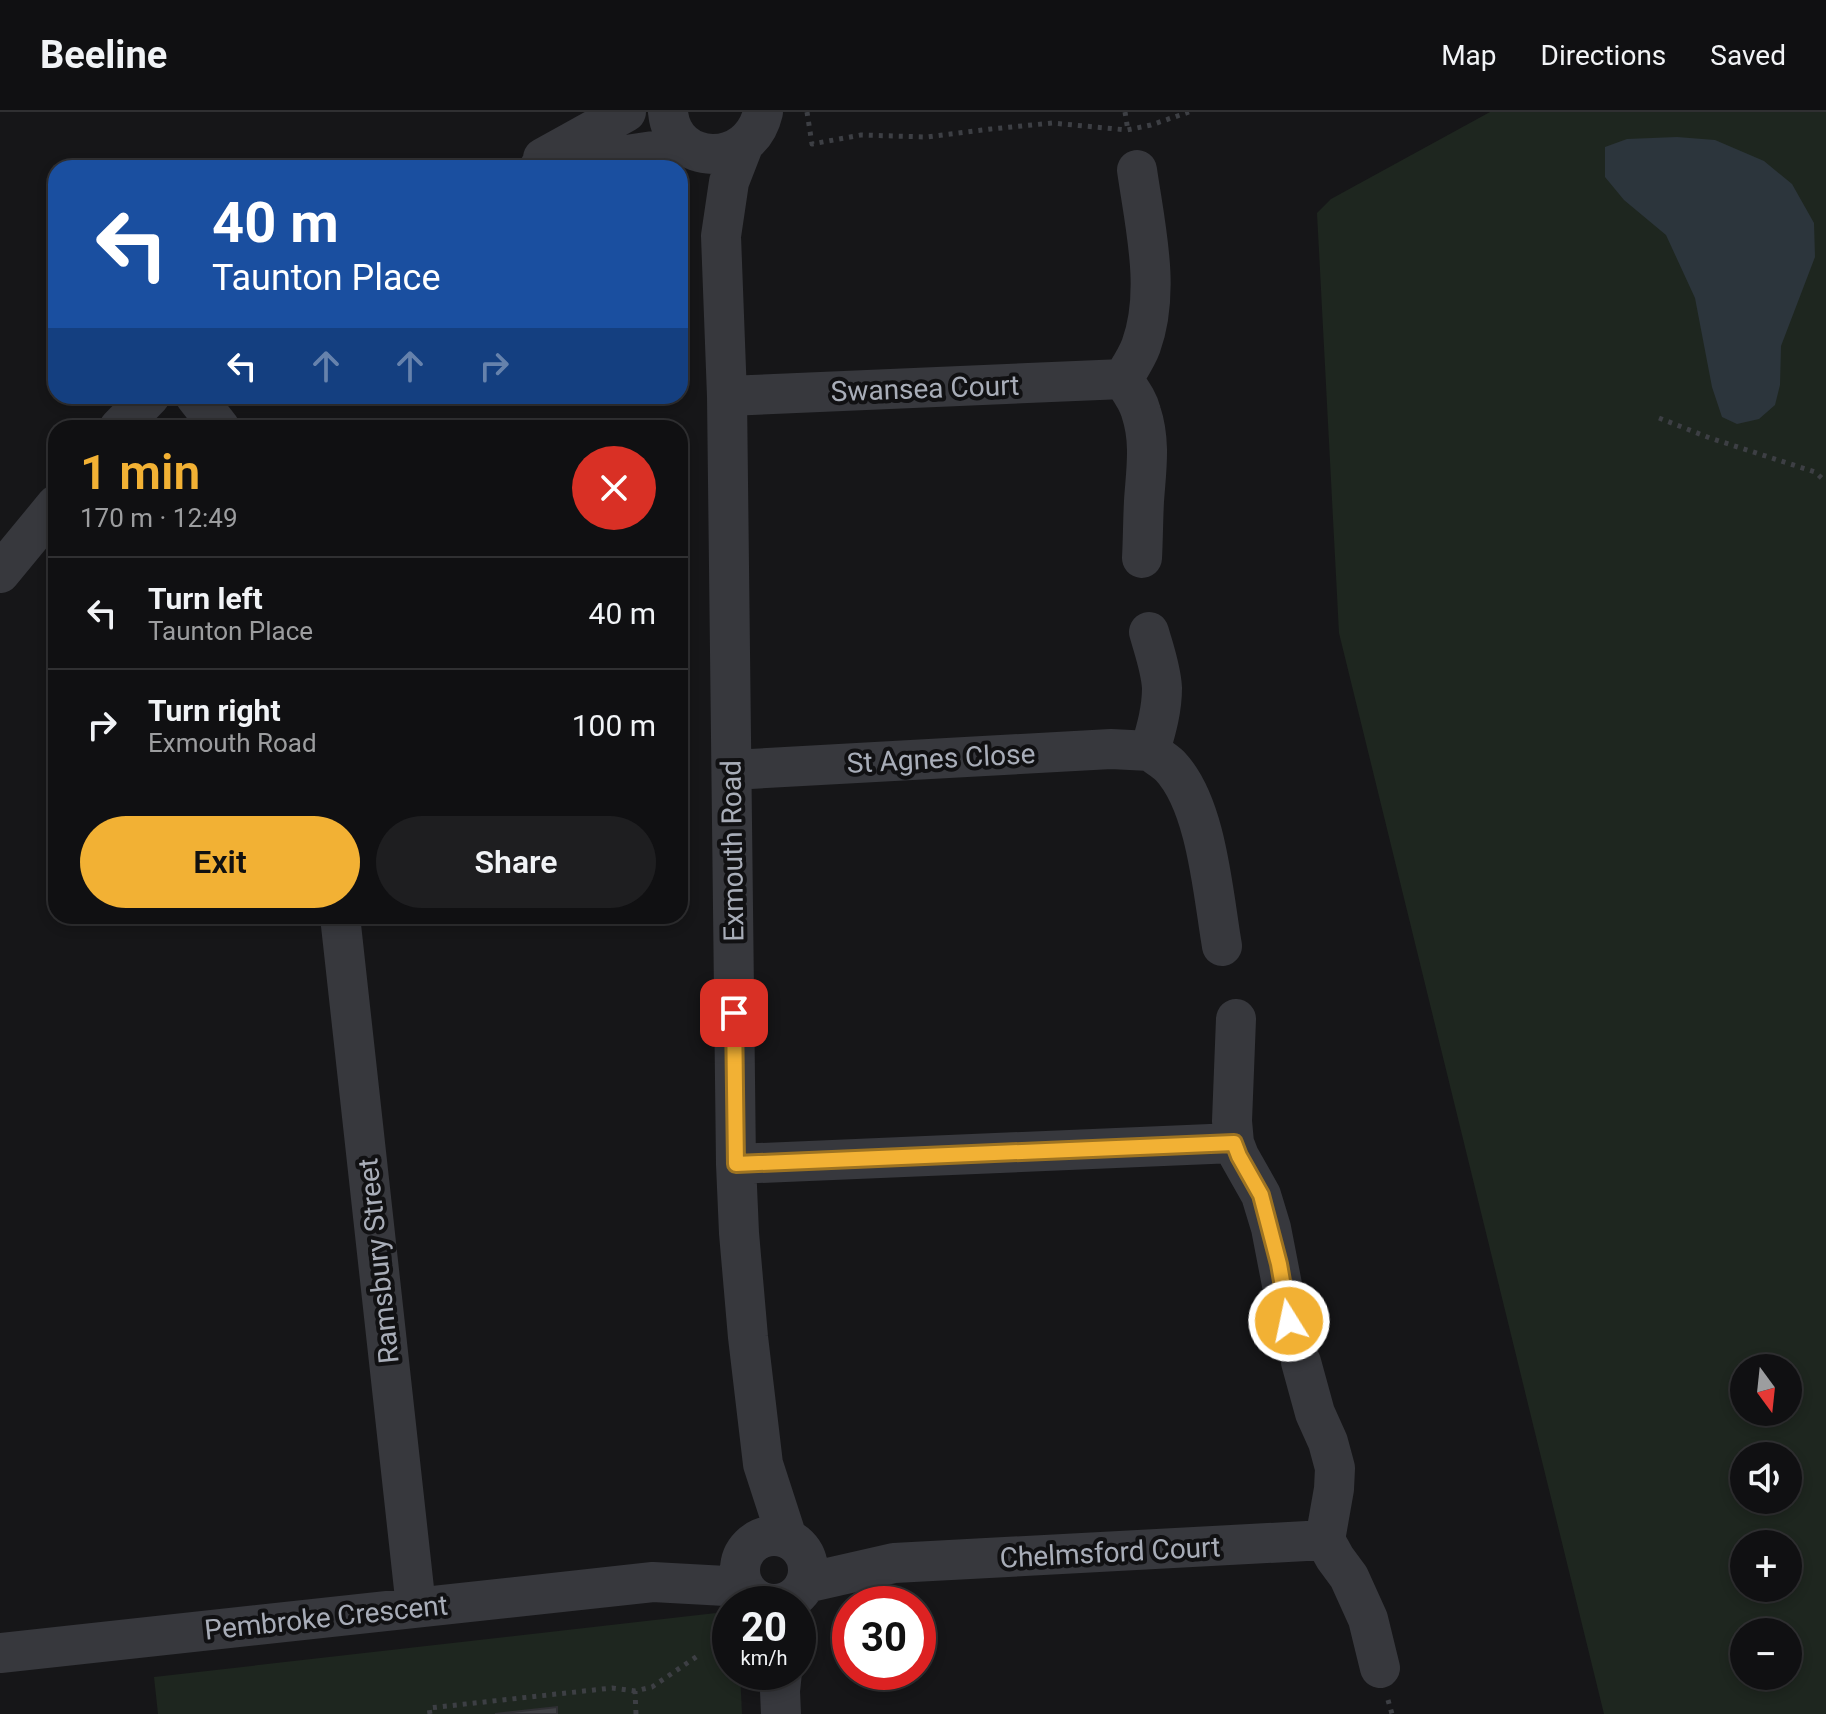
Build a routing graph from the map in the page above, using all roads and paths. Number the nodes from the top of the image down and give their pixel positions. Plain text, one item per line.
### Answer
1 (626, 112) edge
2 (807, 112) edge
3 (1189, 112) edge
4 (764, 125) edge
5 (684, 136) edge
6 (540, 160) edge
7 (575, 160) edge
8 (1137, 170) dead end
9 (721, 236) junction
10 (1123, 379) junction
11 (727, 396) junction
12 (142, 404) edge
13 (201, 404) edge
14 (1659, 418) dead end
15 (127, 420) edge
16 (214, 420) edge
17 (1826, 482) edge
18 (48, 515) edge
19 (1142, 558) dead end
20 (0, 573) edge
21 (1149, 632) dead end
22 (1150, 751) junction
23 (732, 770) junction
24 (341, 924) edge
25 (1222, 946) dead end
26 (1236, 1019) dead end
27 (1234, 1143) junction
28 (736, 1164) junction
29 (1289, 1321) dead end
30 (1301, 1362) dead end
31 (1325, 1540) junction
32 (774, 1576) edge
33 (416, 1607) junction
34 (0, 1653) edge
35 (699, 1655) dead end
36 (1380, 1668) dead end
37 (635, 1691) junction
38 (430, 1714) edge
39 (636, 1714) edge

1 - 6 street
2 - 3 path
4 - 5 street
4 - 9 street, Exmouth Road
5 - 7 street
5 - 9 street, Exmouth Road
8 - 10 street
9 - 11 street, Exmouth Road
10 - 11 street, Swansea Court
10 - 19 street
11 - 23 street, Exmouth Road
12 - 15 street
13 - 16 street
14 - 17 path
18 - 20 street
21 - 22 street
22 - 23 street, St Agnes Close
22 - 25 street
23 - 28 street, Exmouth Road
24 - 33 street, Ramsbury Street
26 - 27 street
27 - 28 street
27 - 29 street
28 - 32 street, Exmouth Road
30 - 31 street
31 - 32 street, Chelmsford Court
31 - 36 street
32 - 33 street, Pembroke Crescent
33 - 34 street, Pembroke Crescent
35 - 37 path
37 - 38 path
37 - 39 path

